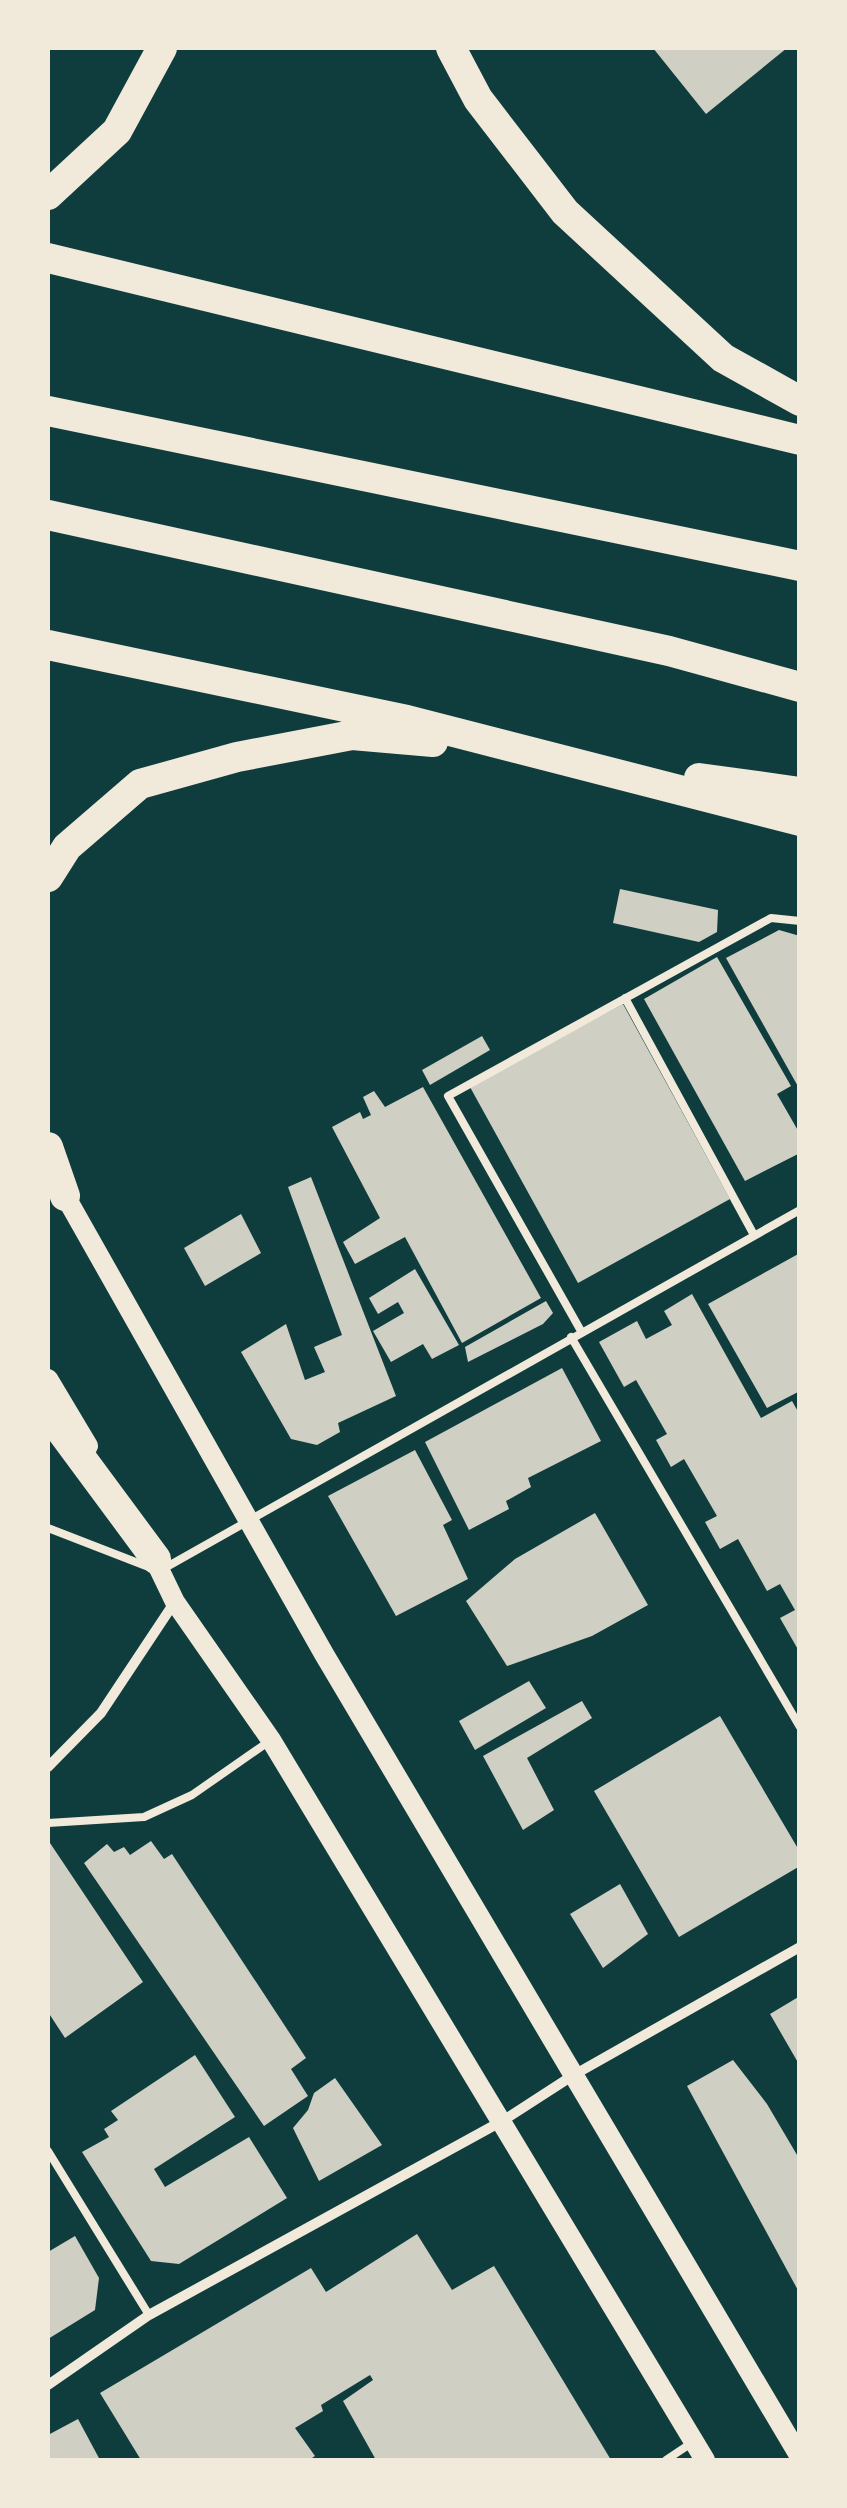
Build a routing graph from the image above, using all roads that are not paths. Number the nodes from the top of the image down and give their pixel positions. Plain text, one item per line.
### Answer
1 (162, 48) edge
2 (451, 48) edge
3 (48, 195) edge
4 (48, 258) edge
5 (800, 402) edge
6 (48, 411) edge
7 (800, 440) edge
8 (48, 515) edge
9 (800, 566) edge
10 (48, 645) edge
11 (48, 658) edge
12 (800, 687) edge
13 (471, 744) junction
14 (800, 792) edge
15 (800, 821) edge
16 (48, 877) edge
17 (800, 921) edge
18 (625, 998) junction
19 (48, 1148) edge
20 (48, 1166) edge
21 (65, 1196) junction
22 (800, 1210) edge
23 (754, 1235) junction
24 (581, 1331) junction
25 (571, 1337) junction
26 (48, 1379) edge
27 (48, 1413) edge
28 (248, 1522) junction
29 (48, 1528) edge
30 (158, 1565) junction
31 (175, 1602) junction
32 (800, 1727) edge
33 (271, 1740) junction
34 (48, 1767) edge
35 (48, 1823) edge
36 (800, 1947) edge
37 (572, 2076) junction
38 (504, 2120) junction
39 (48, 2151) edge
40 (149, 2315) junction
41 (48, 2384) edge
42 (693, 2442) junction
43 (796, 2443) edge
44 (666, 2460) edge
45 (704, 2460) edge

1 - 3 highway
2 - 5 highway
4 - 7 highway
6 - 9 highway
8 - 12 highway
10 - 15 highway
11 - 13 highway
13 - 14 highway
13 - 16 highway
17 - 18 lane
18 - 23 lane
18 - 24 lane
19 - 21 highway
20 - 21 main road
21 - 28 main road
22 - 23 lane
23 - 24 lane
24 - 25 lane
25 - 28 lane
25 - 32 lane
26 - 30 main road
27 - 30 highway
28 - 30 lane
28 - 37 main road
29 - 30 lane
30 - 31 main road
31 - 33 main road
31 - 34 street
33 - 35 lane
33 - 38 main road
36 - 37 street
37 - 38 street
37 - 43 main road
38 - 40 street
38 - 42 main road
39 - 40 lane
40 - 41 street
42 - 44 lane
42 - 45 main road

